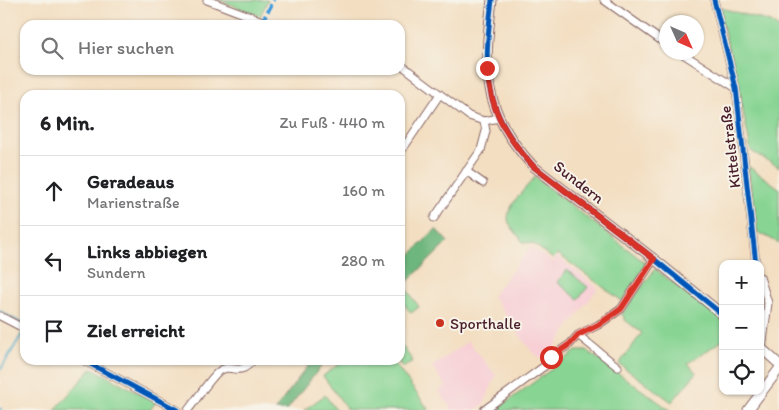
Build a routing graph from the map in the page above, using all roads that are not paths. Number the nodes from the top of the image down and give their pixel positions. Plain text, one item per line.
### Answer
1 (207, 0) edge
2 (492, 0) edge
3 (604, 0) edge
4 (714, 0) edge
5 (260, 20) edge
6 (659, 39) edge
7 (692, 60) edge
8 (405, 68) edge
9 (736, 88) junction
10 (440, 94) junction
11 (499, 118) junction
12 (484, 121) junction
13 (405, 146) edge
14 (466, 170) junction
15 (483, 183) dead end
16 (434, 218) dead end
17 (654, 259) junction
18 (756, 260) edge
19 (764, 290) edge
20 (719, 313) edge
21 (0, 316) edge
22 (20, 326) edge
23 (764, 333) edge
24 (578, 335) junction
25 (763, 350) edge
26 (92, 365) edge
27 (225, 365) edge
28 (229, 365) edge
29 (250, 365) edge
30 (618, 367) dead end
31 (778, 370) edge
32 (177, 410) edge
33 (188, 410) edge
34 (484, 410) edge
35 (748, 410) edge

1 - 5 street
2 - 11 street, Sundern
3 - 6 street
4 - 9 street, Kittelstraße
7 - 9 street
8 - 10 street
9 - 18 street, Kittelstraße
10 - 12 street
10 - 13 street
11 - 12 street
11 - 17 street, Sundern
12 - 14 street
14 - 15 street
14 - 16 street
17 - 20 street, Sundern
17 - 24 street
19 - 23 street
21 - 22 street
24 - 30 street
24 - 34 street
25 - 31 street
26 - 32 street
27 - 33 street
28 - 29 street
31 - 35 street

